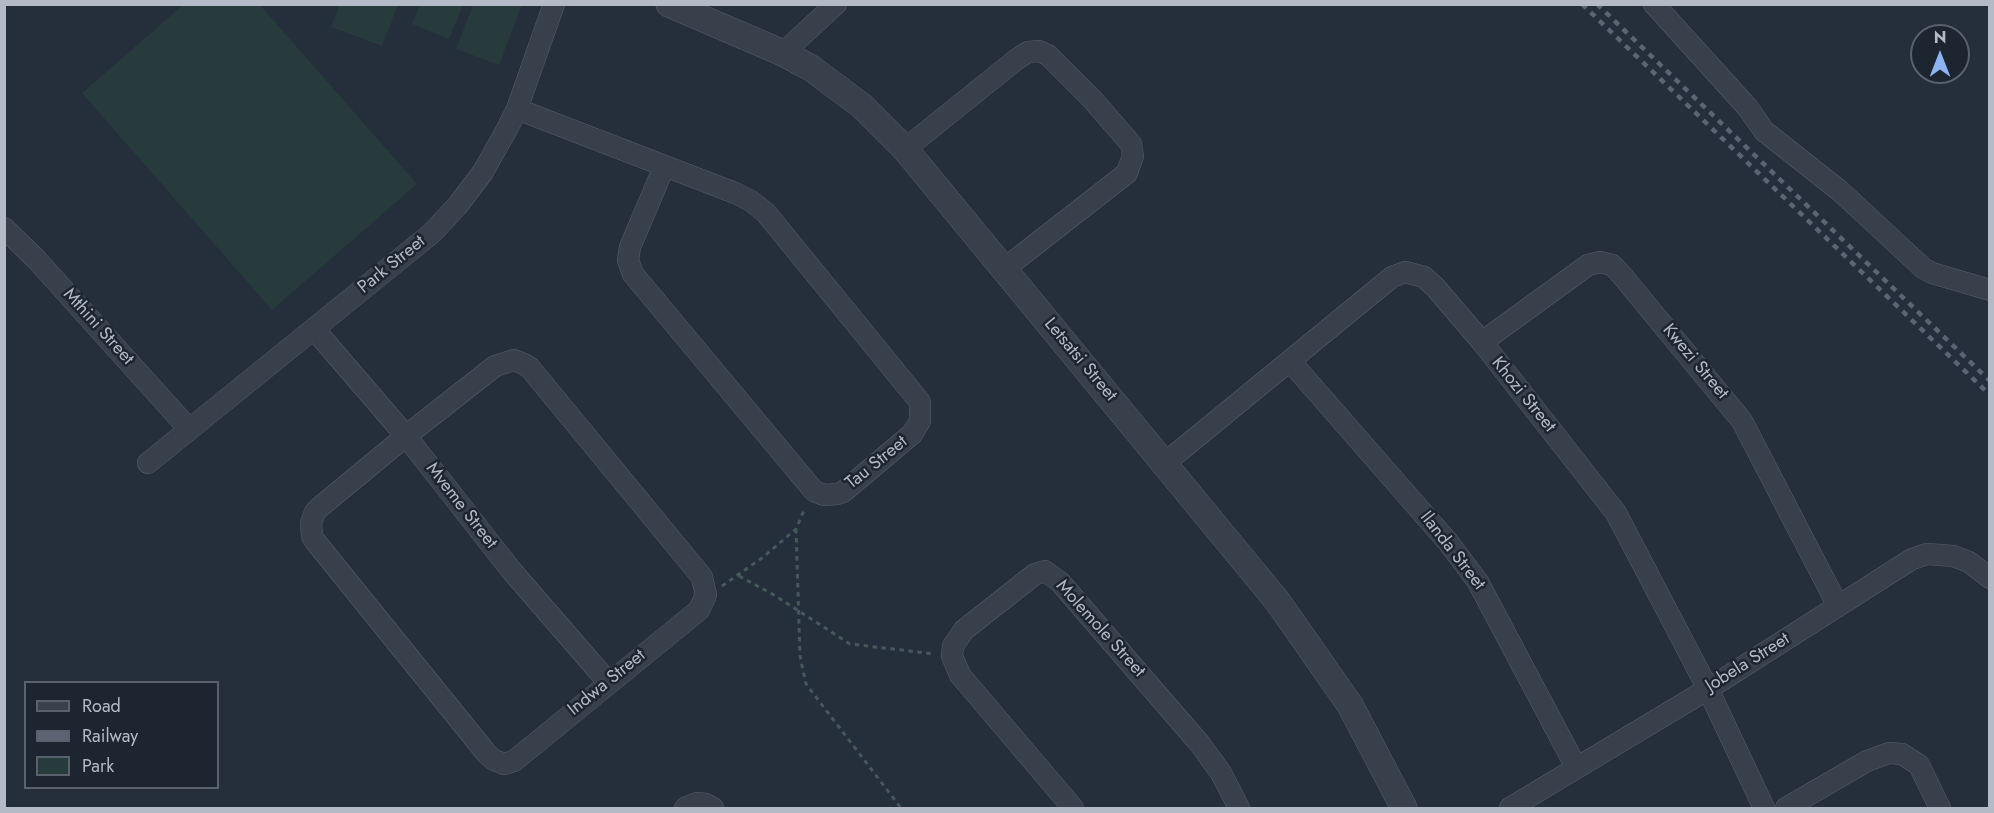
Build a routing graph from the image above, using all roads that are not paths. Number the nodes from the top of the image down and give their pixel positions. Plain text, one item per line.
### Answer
1 (554, 4) edge
2 (669, 4) edge
3 (836, 4) edge
4 (1654, 4) edge
5 (783, 53) junction
6 (517, 109) junction
7 (905, 149) junction
8 (664, 167) junction
9 (4, 228) edge
10 (1004, 269) junction
11 (1989, 290) edge
12 (314, 329) junction
13 (1482, 342) junction
14 (1290, 361) junction
15 (189, 429) junction
16 (406, 436) junction
17 (148, 463) dead end
18 (1165, 463) junction
19 (1989, 578) edge
20 (1838, 606) junction
21 (608, 682) junction
22 (1708, 689) junction
23 (1576, 767) junction
24 (685, 808) edge
25 (713, 808) edge
26 (1074, 808) edge
27 (1239, 808) edge
28 (1404, 808) edge
29 (1510, 808) edge
30 (1764, 808) edge
31 (1786, 808) edge
32 (1940, 808) edge

1 - 6 street, Park Street
2 - 5 street, Letsatsi Street
3 - 5 street
4 - 11 street
5 - 7 street, Letsatsi Street
6 - 8 street, Tau Street
6 - 12 street, Park Street
7 - 10 street, Letsatsi Street
7 - 10 street
8 - 8 street, Tau Street
9 - 15 street, Mthini Street
10 - 18 street, Letsatsi Street
12 - 15 street, Park Street
12 - 16 street, Mveme Street
13 - 14 street, Khozi Street
13 - 20 street, Kwezi Street
13 - 22 street, Khozi Street
14 - 18 street, Khozi Street
14 - 23 street, Ilanda Street
15 - 17 street, Park Street
16 - 21 street, Mveme Street
16 - 21 street, Indwa Street
16 - 21 street, Indwa Street
18 - 28 street, Letsatsi Street
19 - 20 street, Jobela Street
20 - 22 street, Jobela Street
22 - 23 street, Jobela Street
22 - 30 street, Khozi Street
23 - 29 street, Jobela Street
24 - 25 street
26 - 27 street, Molemole Street
31 - 32 street

